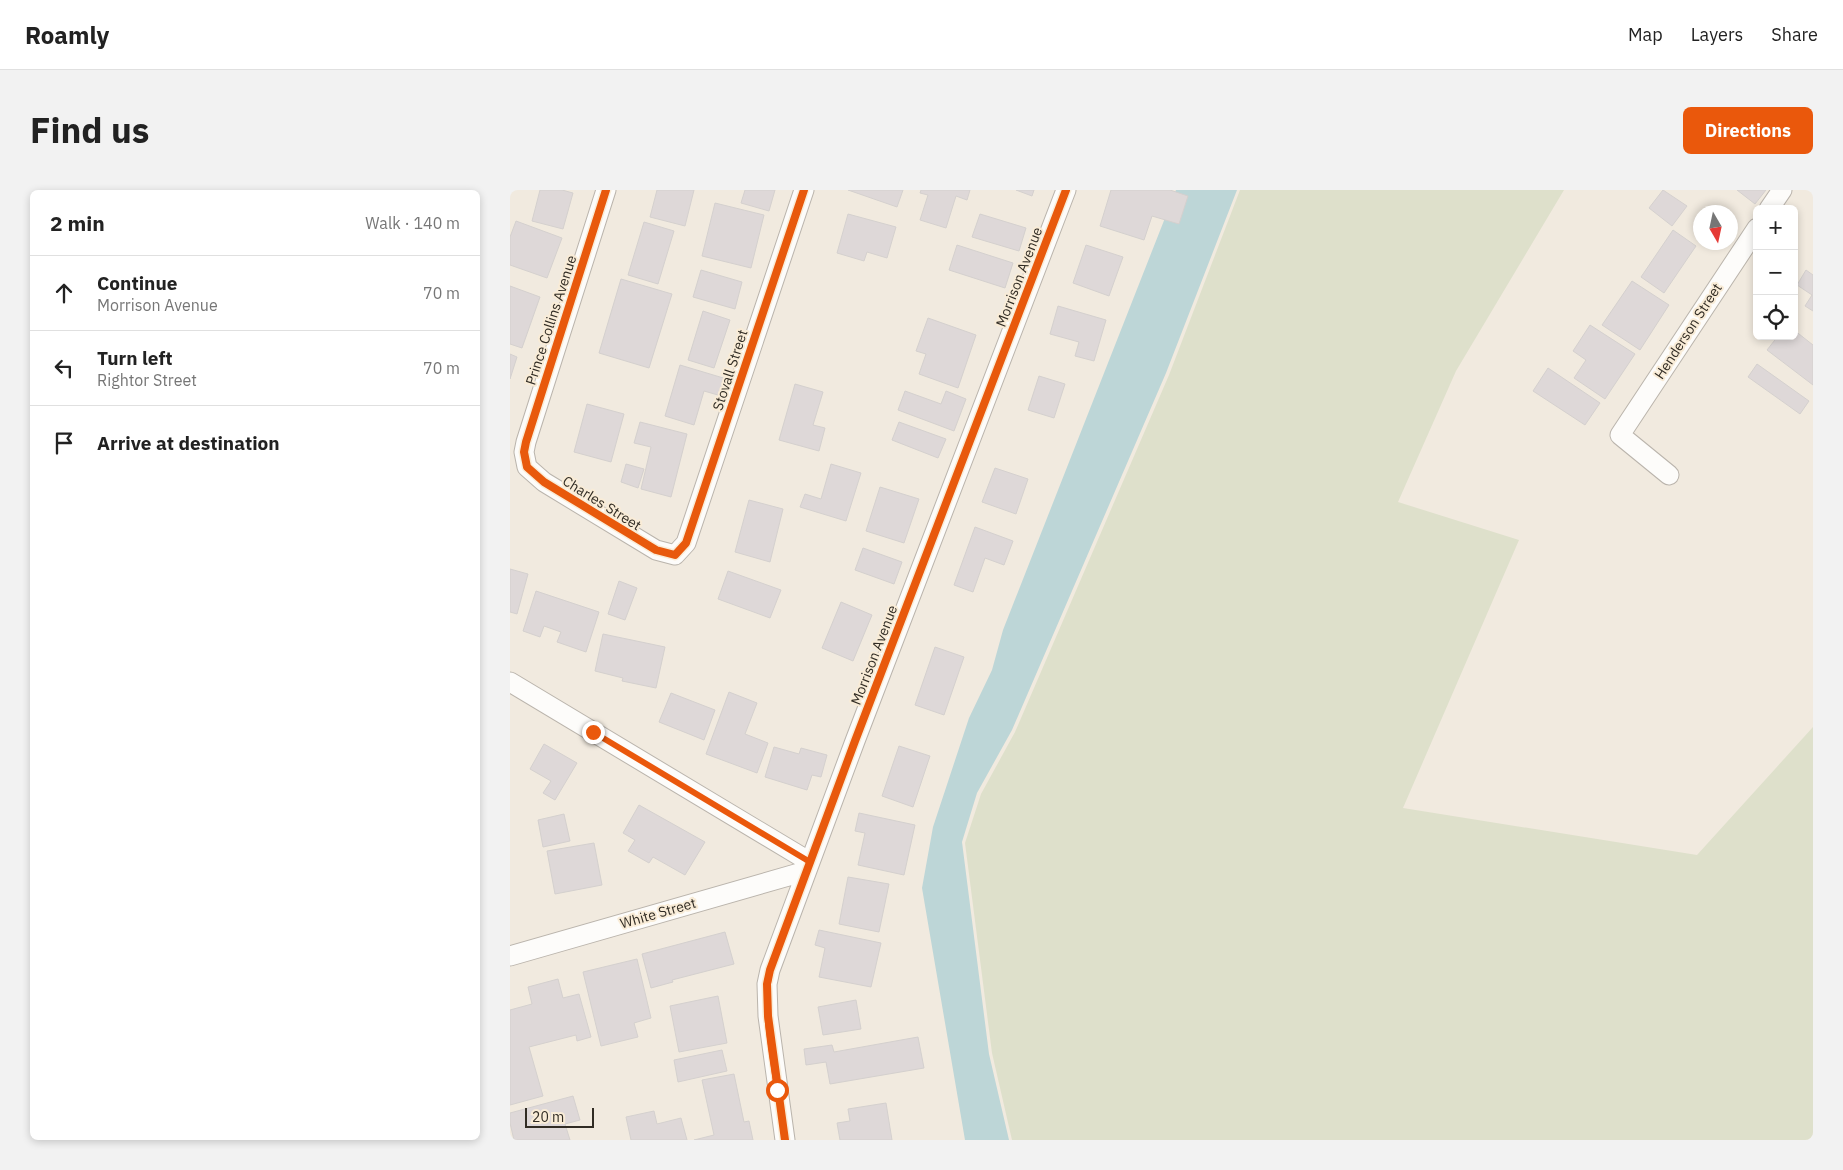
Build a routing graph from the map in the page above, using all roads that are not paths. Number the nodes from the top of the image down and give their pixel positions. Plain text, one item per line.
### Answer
1 (606, 190) edge
2 (804, 190) edge
3 (1066, 190) edge
4 (1782, 190) edge
5 (1772, 205) edge
6 (1753, 234) edge
7 (526, 459) joint
8 (1669, 475) dead end
9 (675, 556) joint
10 (510, 682) edge
11 (808, 866) junction
12 (510, 956) edge
13 (785, 1140) edge

1 - 7 street, Prince Collins Avenue
2 - 9 street, Stovall Street
3 - 11 street, Morrison Avenue
4 - 5 street
6 - 8 street, Henderson Street
7 - 9 street, Charles Street
10 - 11 street
11 - 12 street, White Street
11 - 13 street, Morrison Avenue

